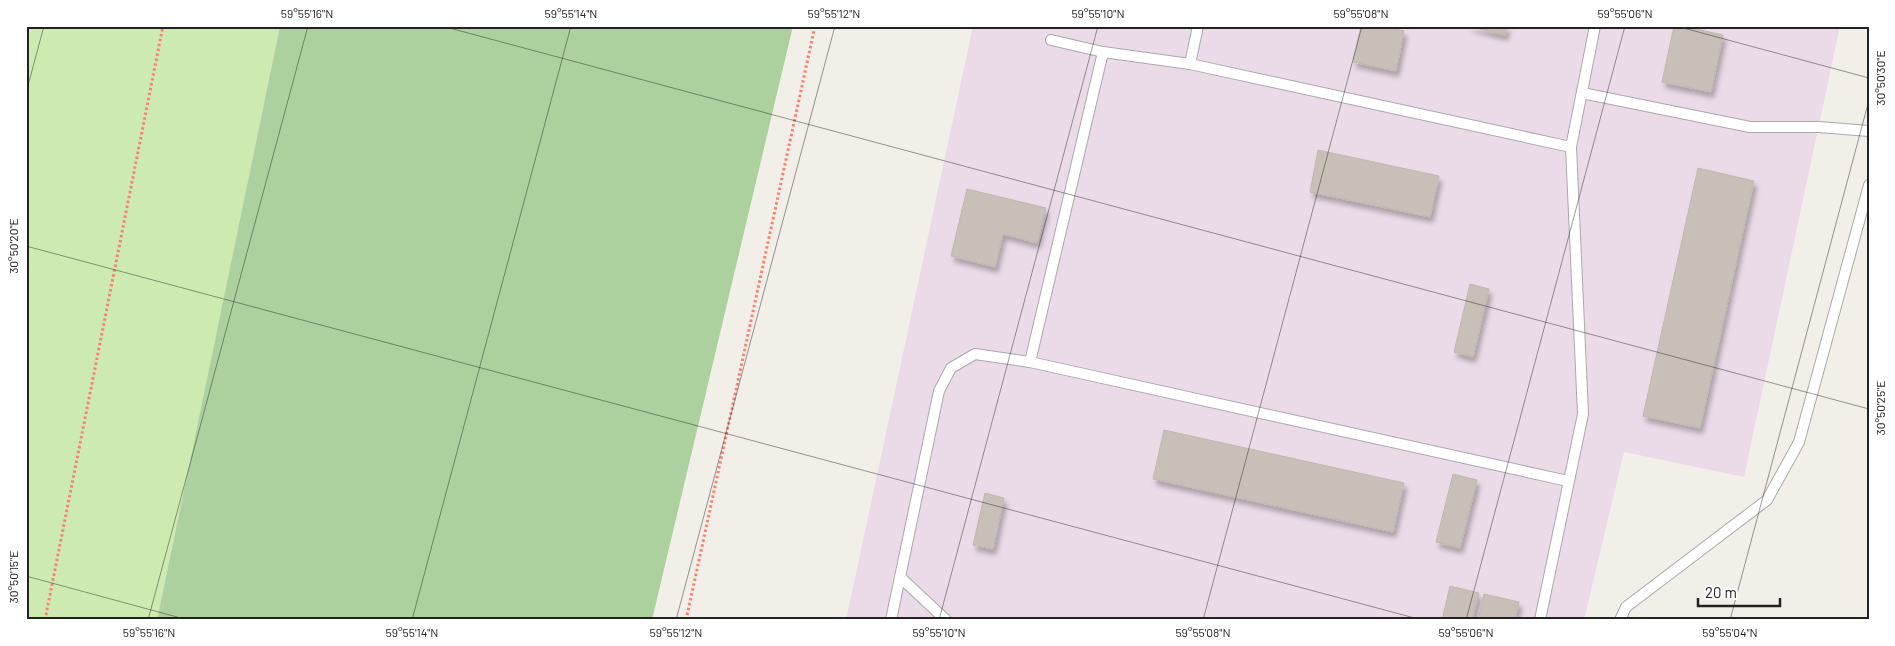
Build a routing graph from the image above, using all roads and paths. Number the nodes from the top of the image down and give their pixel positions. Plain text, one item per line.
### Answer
1 (164, 26) edge
2 (815, 26) edge
3 (1198, 26) edge
4 (1595, 26) edge
5 (1051, 40) dead end
6 (1103, 52) junction
7 (1190, 64) junction
8 (1582, 93) junction
9 (1869, 131) edge
10 (1570, 147) junction
11 (1869, 185) edge
12 (1030, 362) junction
13 (1568, 481) junction
14 (900, 577) junction
15 (45, 620) edge
16 (686, 620) edge
17 (891, 620) edge
18 (946, 620) edge
19 (1540, 620) edge
20 (1620, 620) edge

1 - 15 path
2 - 16 path
3 - 7 lane
4 - 8 lane
5 - 6 lane
6 - 7 lane
6 - 12 lane
7 - 10 lane
8 - 9 lane
8 - 10 lane
10 - 13 lane
11 - 20 lane
12 - 13 lane
12 - 14 lane
13 - 19 lane
14 - 17 lane
14 - 18 lane

